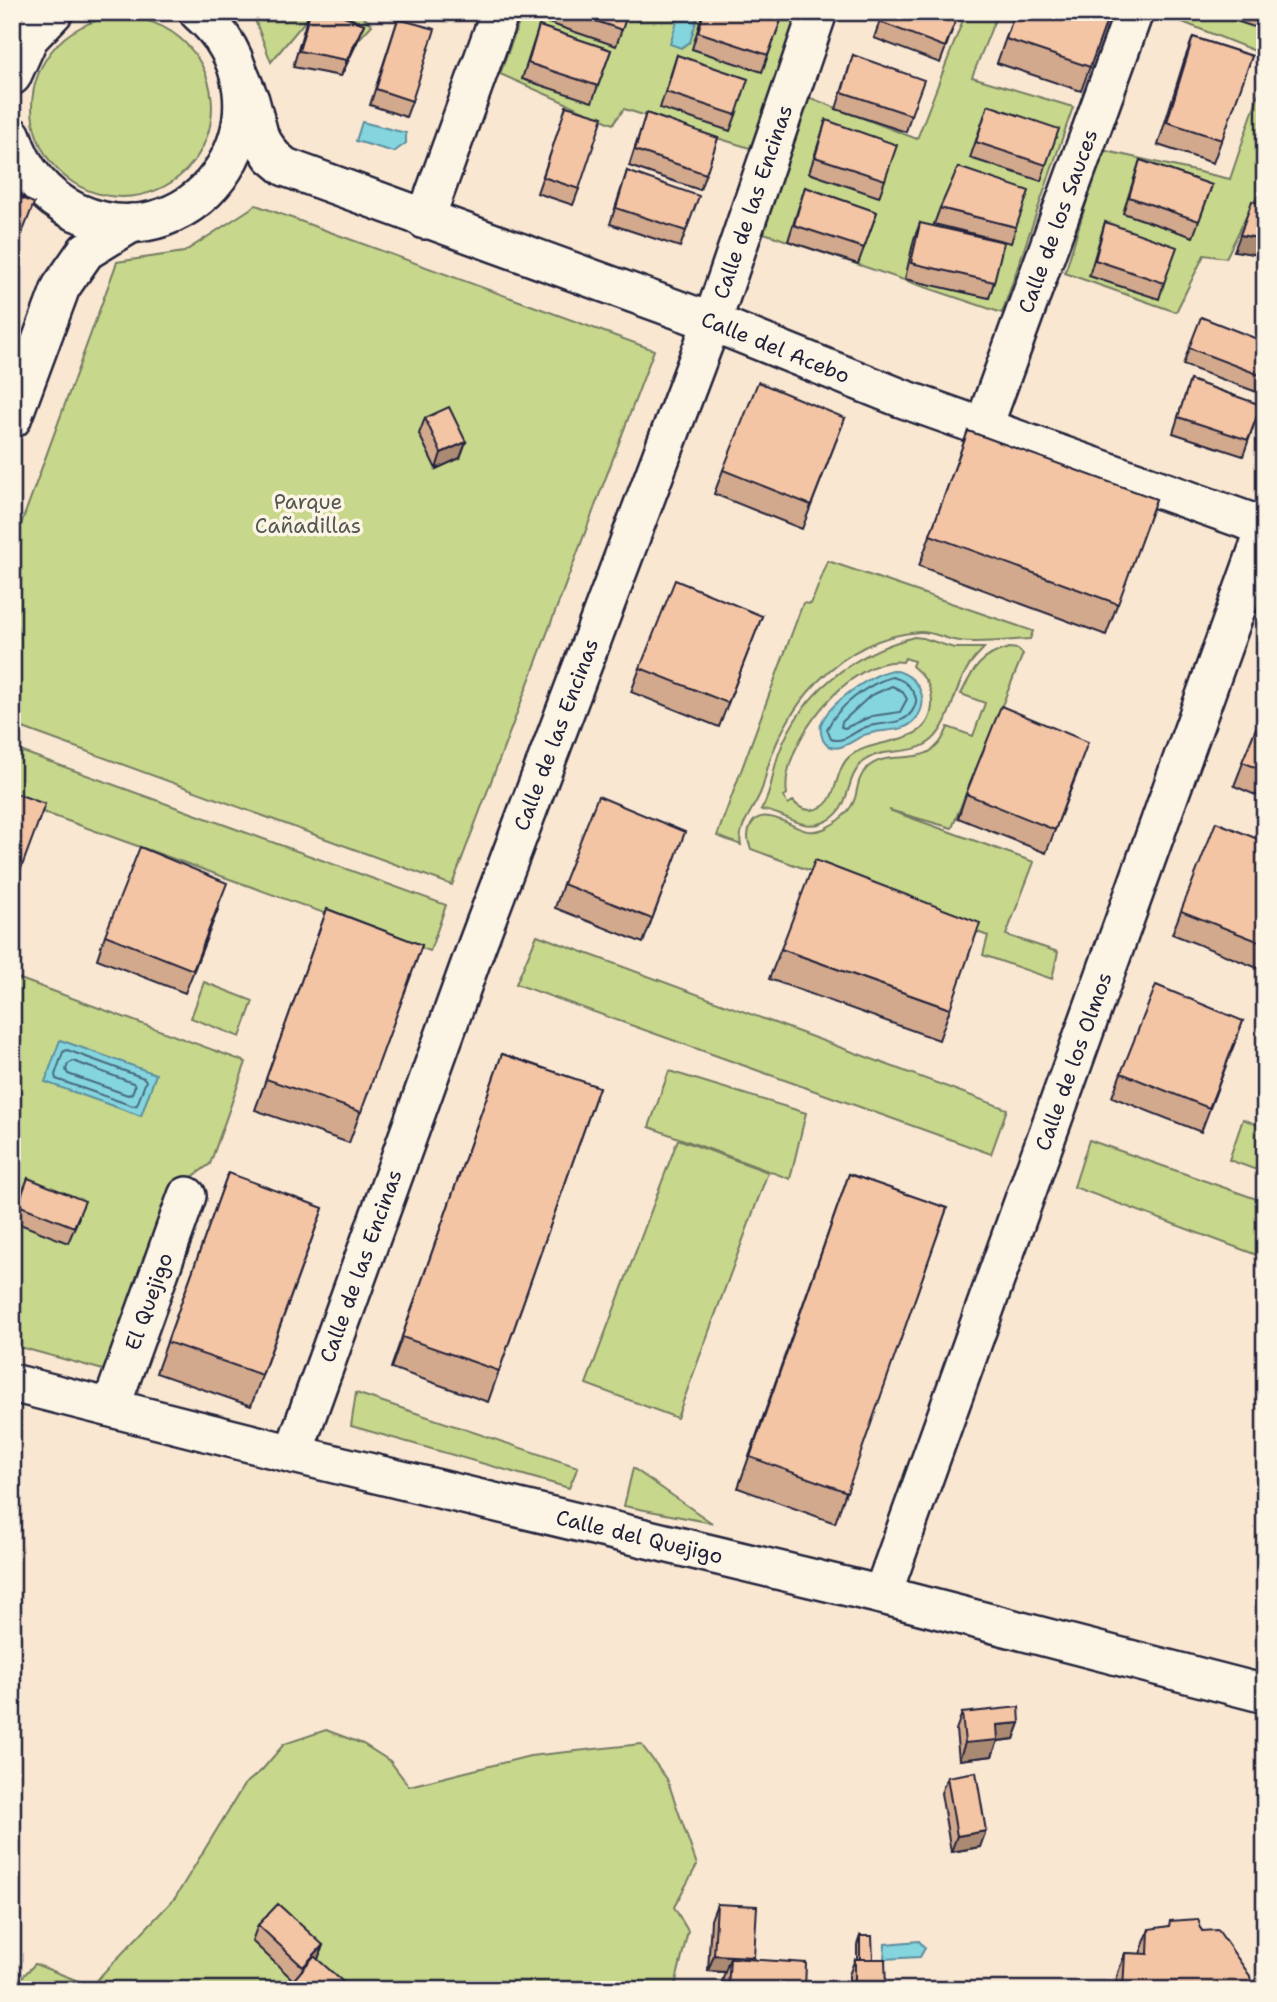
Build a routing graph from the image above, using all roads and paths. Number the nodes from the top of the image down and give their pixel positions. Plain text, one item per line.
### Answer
1 (500, 12) edge
2 (818, 12) edge
3 (1134, 12) edge
4 (203, 15) edge
5 (35, 26) edge
6 (238, 71) junction
7 (12, 76) edge
8 (12, 136) edge
9 (285, 167) junction
10 (39, 186) junction
11 (208, 189) junction
12 (425, 220) junction
13 (132, 223) junction
14 (61, 287) junction
15 (712, 322) junction
16 (16, 400) edge
17 (983, 428) junction
18 (1265, 528) edge
19 (187, 1196) dead end
20 (12, 1383) edge
21 (111, 1407) junction
22 (293, 1454) junction
23 (882, 1595) junction
24 (1265, 1694) edge

1 - 12 street
2 - 15 street, Calle de las Encinas
3 - 17 street, Calle de los Sauces
4 - 6 street
5 - 7 street
6 - 9 street, Calle del Acebo
6 - 11 street
8 - 10 street
9 - 11 street, Calle del Acebo
9 - 12 street, Calle del Acebo
10 - 13 street
10 - 14 street
11 - 13 street
12 - 15 street, Calle del Acebo
13 - 14 street
14 - 16 street
15 - 17 street, Calle del Acebo
15 - 22 street, Calle de las Encinas
17 - 18 street, Calle del Acebo
18 - 23 street, Calle de los Olmos
19 - 21 street, El Quejigo
20 - 21 street, Calle del Quejigo
21 - 22 street, Calle del Quejigo
22 - 23 street, Calle del Quejigo
23 - 24 street, Calle del Quejigo

